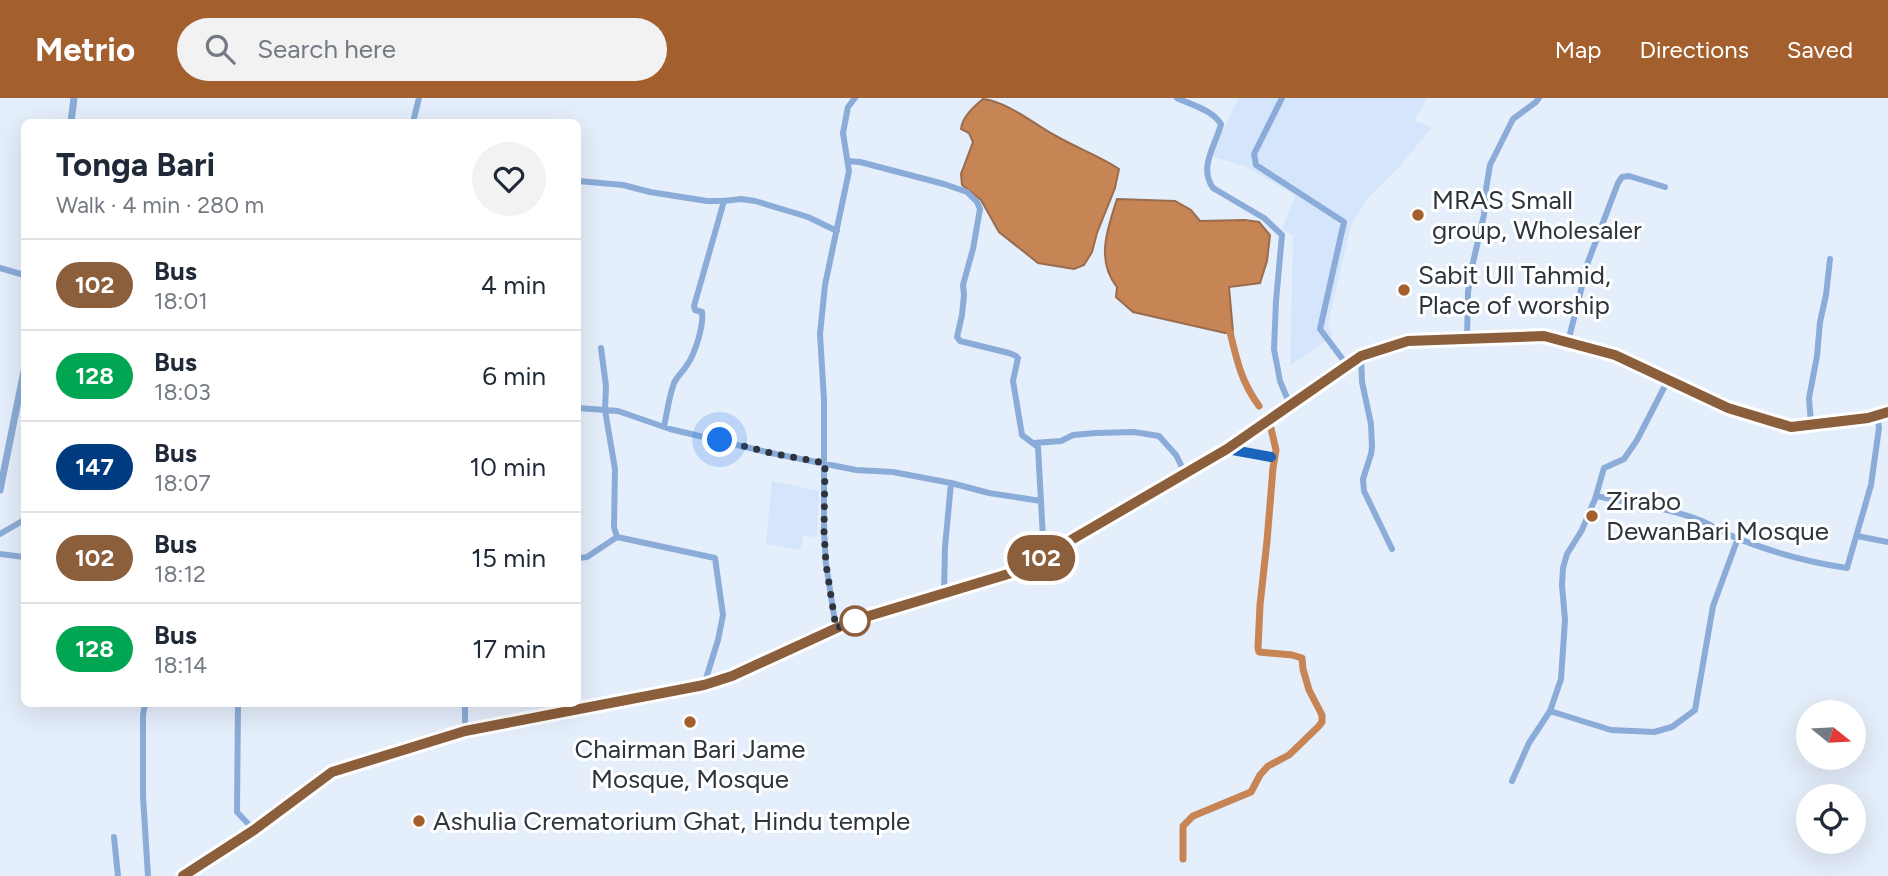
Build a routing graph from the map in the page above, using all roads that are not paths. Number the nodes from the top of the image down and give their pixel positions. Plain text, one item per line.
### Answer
1 (74, 98) edge
2 (419, 98) edge
3 (855, 98) edge
4 (1177, 98) edge
5 (1282, 98) edge
6 (1539, 98) edge
7 (71, 119) edge
8 (414, 119) edge
9 (848, 161) junction
10 (581, 181) edge
11 (1665, 187) dead end
12 (724, 201) junction
13 (837, 231) junction
14 (1830, 259) dead end
15 (0, 268) edge
16 (21, 274) edge
17 (1467, 339) junction
18 (1568, 342) junction
19 (601, 348) dead end
20 (1361, 356) junction
21 (1347, 366) junction
22 (1668, 380) junction
23 (21, 386) edge
24 (1290, 405) junction
25 (581, 408) edge
26 (605, 410) junction
27 (1888, 412) edge
28 (1877, 415) junction
29 (1811, 424) junction
30 (664, 427) junction
31 (1033, 443) junction
32 (1227, 449) junction
33 (1271, 457) dead end
34 (825, 463) junction
35 (1185, 473) junction
36 (951, 483) junction
37 (0, 490) edge
38 (1596, 496) junction
39 (1041, 500) junction
40 (21, 522) edge
41 (0, 534) edge
42 (1857, 536) junction
43 (617, 537) junction
44 (1738, 538) junction
45 (1888, 542) edge
46 (1392, 549) dead end
47 (0, 554) edge
48 (1044, 556) junction
49 (21, 557) edge
50 (581, 558) edge
51 (944, 593) junction
52 (836, 628) junction
53 (704, 685) junction
54 (144, 707) edge
55 (238, 707) edge
56 (465, 707) edge
57 (1550, 711) junction
58 (465, 731) junction
59 (1512, 781) dead end
60 (254, 830) junction
61 (114, 837) dead end
62 (118, 876) edge
63 (148, 876) edge
64 (183, 876) edge

1 - 7 street
2 - 8 street
3 - 9 street
4 - 24 street
5 - 21 street
6 - 17 street
9 - 13 street
9 - 31 street
10 - 12 street
11 - 18 street
12 - 13 street
12 - 30 street
13 - 34 street
14 - 29 street
15 - 16 street
17 - 18 highway
17 - 20 highway
18 - 22 highway
19 - 26 street
20 - 21 highway
20 - 46 street
21 - 24 highway
22 - 29 highway
22 - 38 street
23 - 37 street
24 - 32 highway
25 - 26 street
26 - 30 street
26 - 43 street
27 - 28 highway
28 - 29 highway
28 - 42 street
30 - 34 street
31 - 35 street
31 - 39 street
32 - 33 highway
32 - 35 highway
34 - 36 street
34 - 52 street
35 - 48 highway
36 - 39 street
36 - 51 street
38 - 44 street
38 - 57 street
39 - 48 street
40 - 41 street
42 - 44 street
42 - 45 street
43 - 50 street
43 - 53 street
44 - 57 street
47 - 49 street
48 - 51 highway
51 - 52 highway
52 - 53 highway
53 - 58 highway
54 - 63 street
55 - 60 street
56 - 58 street
57 - 59 street
58 - 60 highway
60 - 64 highway
61 - 62 street

